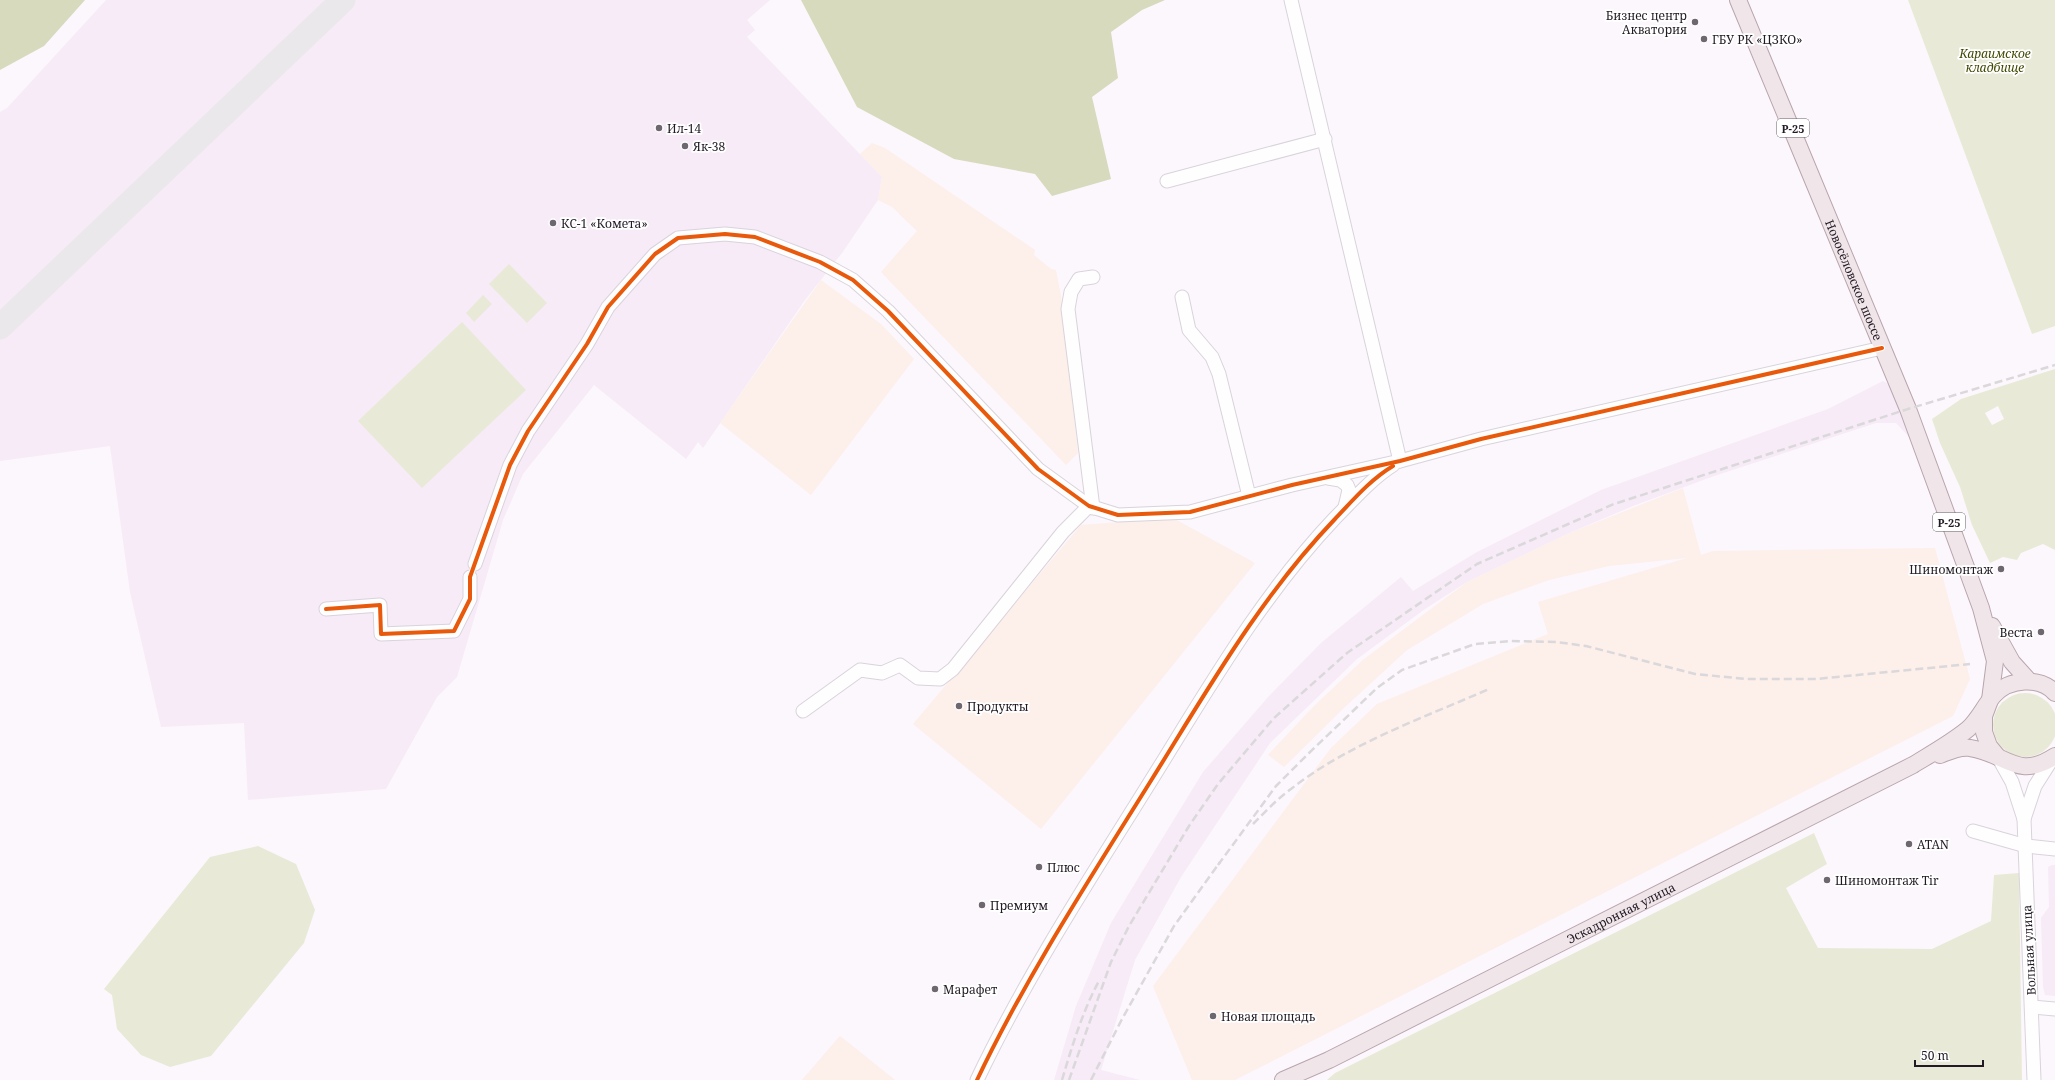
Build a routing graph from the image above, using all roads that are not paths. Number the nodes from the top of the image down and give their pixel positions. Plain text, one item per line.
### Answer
1 (1291, 0) edge
2 (1738, 0) edge
3 (1325, 139) junction
4 (1166, 181) dead end
5 (1093, 277) dead end
6 (1182, 297) dead end
7 (1882, 348) junction
8 (1400, 461) junction
9 (1325, 478) junction
10 (1249, 496) junction
11 (1091, 507) junction
12 (1345, 507) junction
13 (475, 564) dead end
14 (470, 577) dead end
15 (1981, 608) junction
16 (326, 609) dead end
17 (2029, 681) junction
18 (2052, 688) edge
19 (1990, 700) junction
20 (802, 711) dead end
21 (2055, 756) edge
22 (1998, 757) junction
23 (1913, 765) junction
24 (2024, 820) junction
25 (1973, 831) dead end
26 (2026, 846) junction
27 (2055, 849) edge
28 (2032, 1007) junction
29 (2055, 1009) edge
30 (1329, 1060) junction
31 (977, 1080) edge
32 (1283, 1080) edge
33 (1308, 1080) edge
34 (2034, 1080) edge

1 - 3 street
2 - 7 main road, Новосёловское шоссе / Р-25
3 - 4 street
3 - 8 street
5 - 11 street
6 - 10 street
7 - 8 street
7 - 15 main road, Новосёловское шоссе / Р-25
8 - 9 street
8 - 12 street
9 - 10 street
9 - 12 street
10 - 11 street
11 - 13 street
11 - 20 street
12 - 31 street
14 - 16 street
15 - 17 main road, Новосёловское шоссе
15 - 19 main road, Новосёловское шоссе
17 - 18 main road
17 - 19 main road
19 - 22 main road, Новосёловское шоссе
19 - 23 main road
21 - 22 main road
21 - 24 street
22 - 23 main road
22 - 24 street
23 - 30 main road, Эскадронная улица
24 - 26 street, Вольная улица
25 - 26 street
26 - 27 street
26 - 28 street, Вольная улица
28 - 29 street
28 - 34 street, Вольная улица
30 - 32 main road
30 - 33 main road

